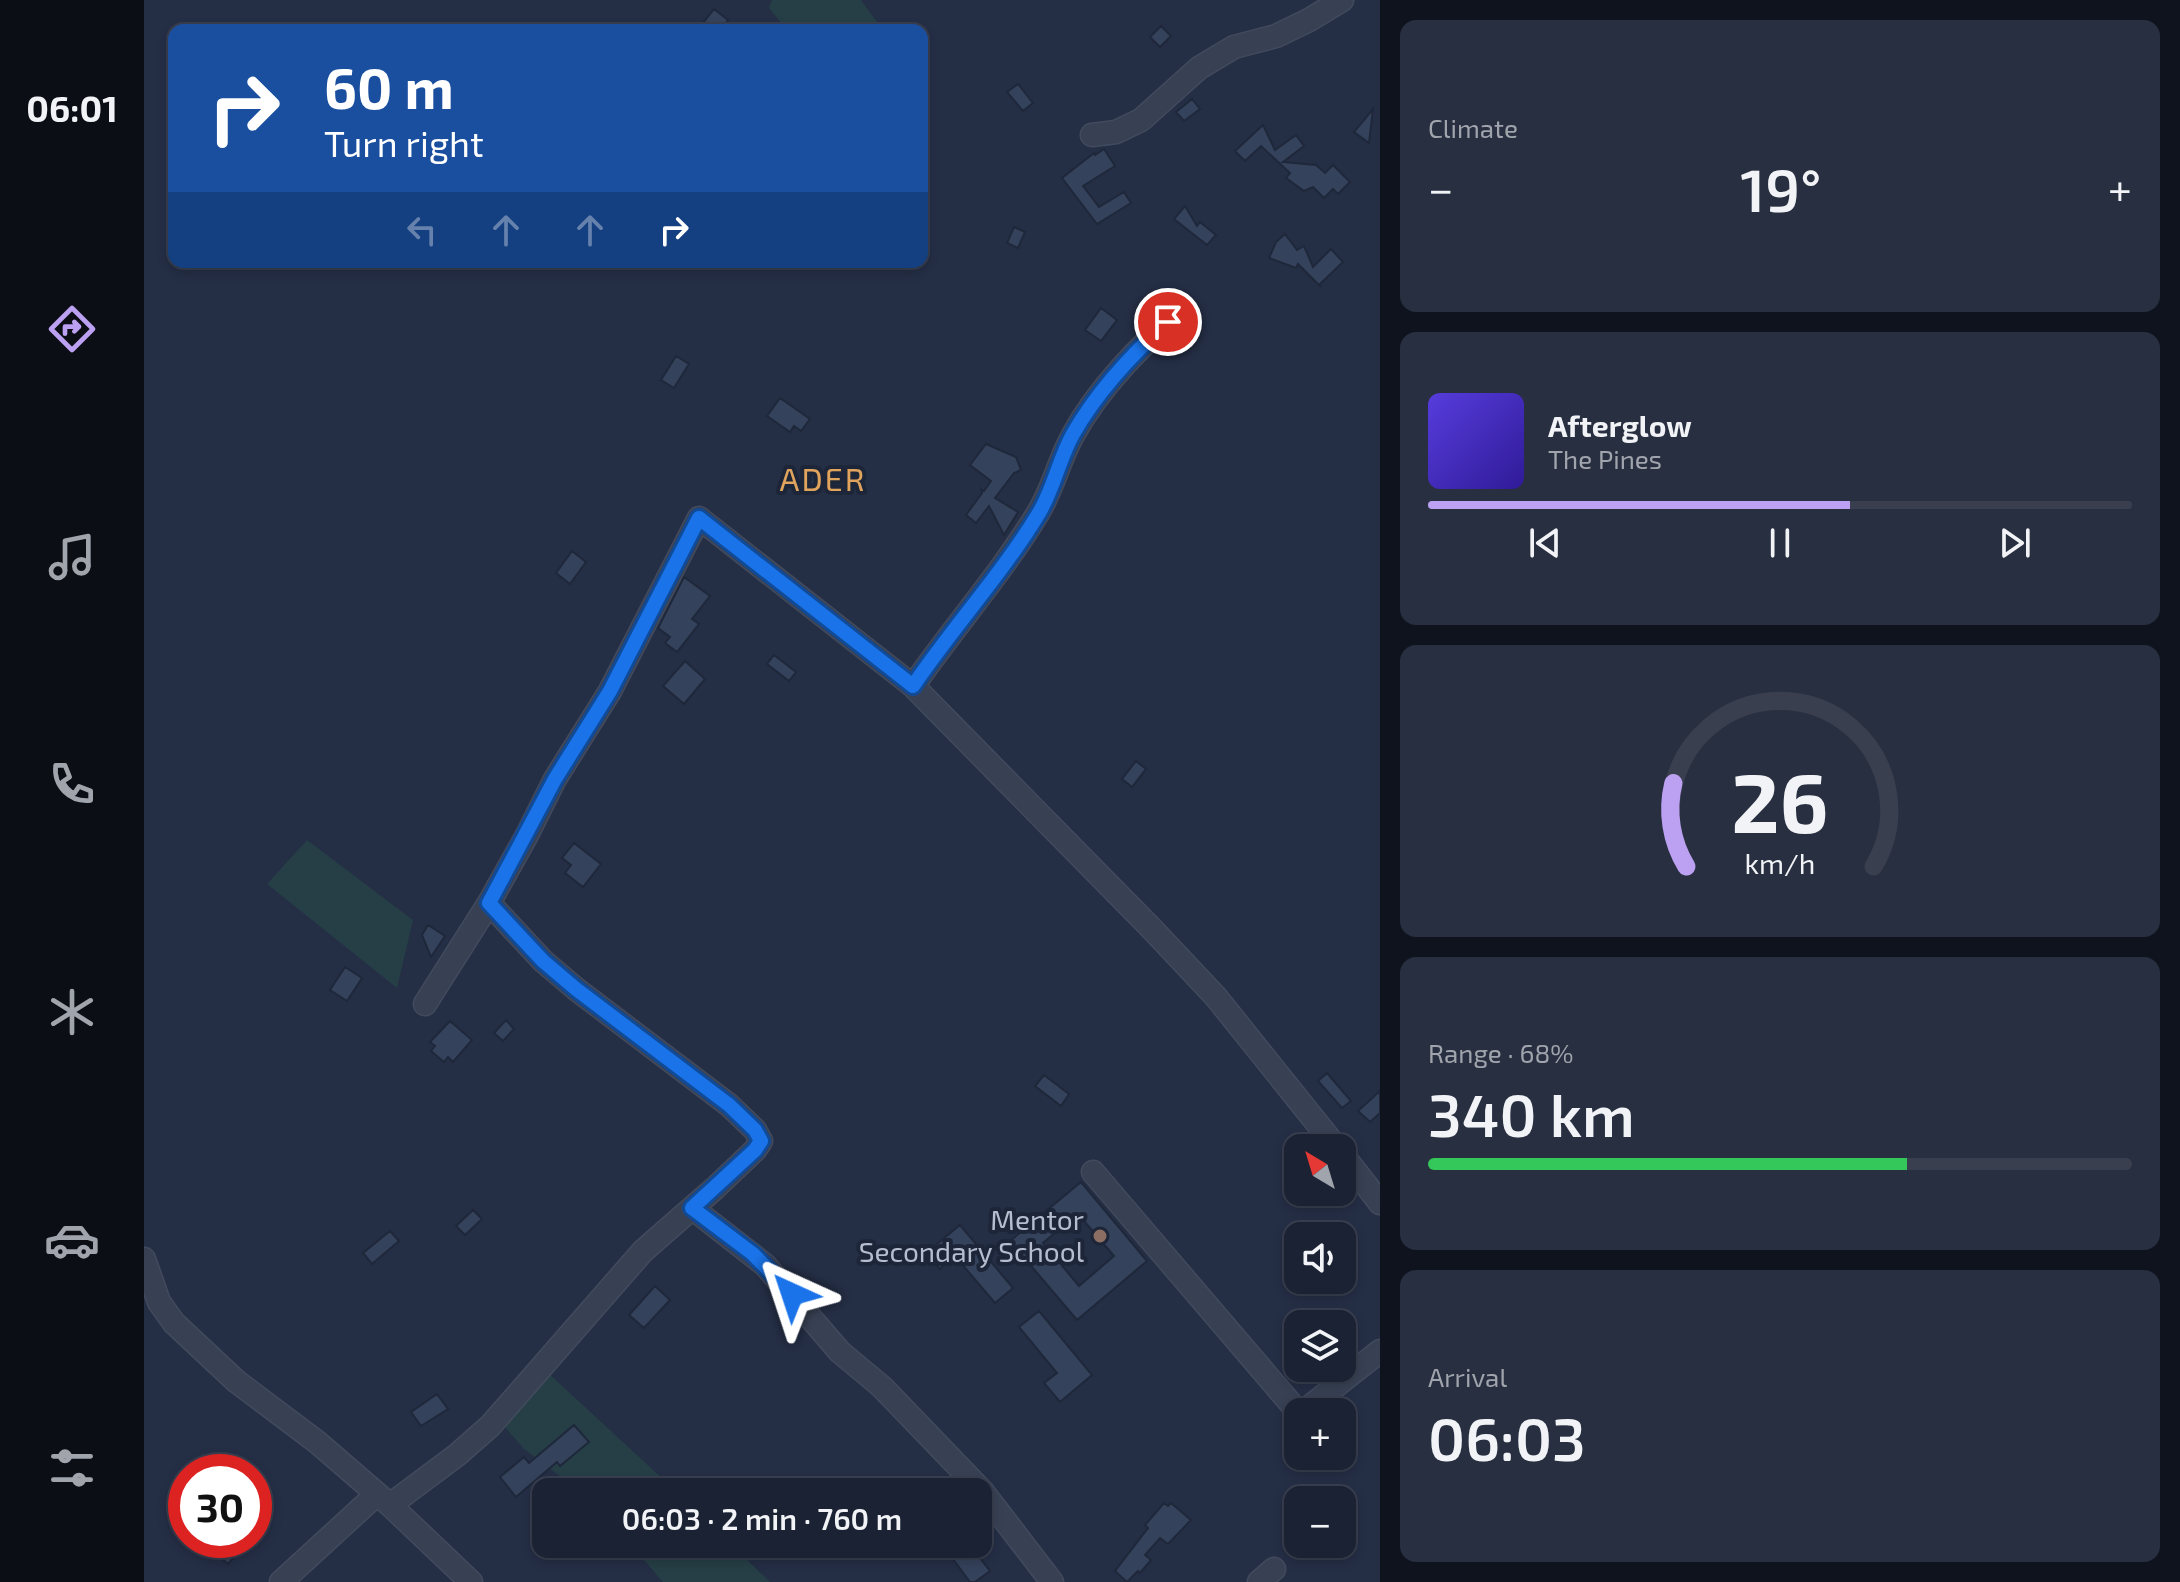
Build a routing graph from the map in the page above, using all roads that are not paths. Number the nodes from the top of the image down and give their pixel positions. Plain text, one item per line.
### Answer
1 (1342, 0) edge
2 (1092, 135) dead end
3 (1180, 310) dead end
4 (913, 686) junction
5 (489, 903) junction
6 (425, 1004) dead end
7 (1326, 1134) edge
8 (1093, 1172) dead end
9 (1356, 1172) edge
10 (1380, 1203) edge
11 (692, 1208) junction
12 (144, 1259) edge
13 (1380, 1351) edge
14 (1289, 1398) edge
15 (1319, 1398) edge
16 (384, 1500) junction
17 (281, 1582) edge
18 (471, 1582) edge
19 (1052, 1582) edge

1 - 2 street
3 - 4 street
4 - 5 street
4 - 7 street
5 - 6 street
5 - 11 street
8 - 14 street
9 - 10 street
11 - 16 street
11 - 19 street
12 - 16 street
13 - 15 street
16 - 17 street
16 - 18 street

